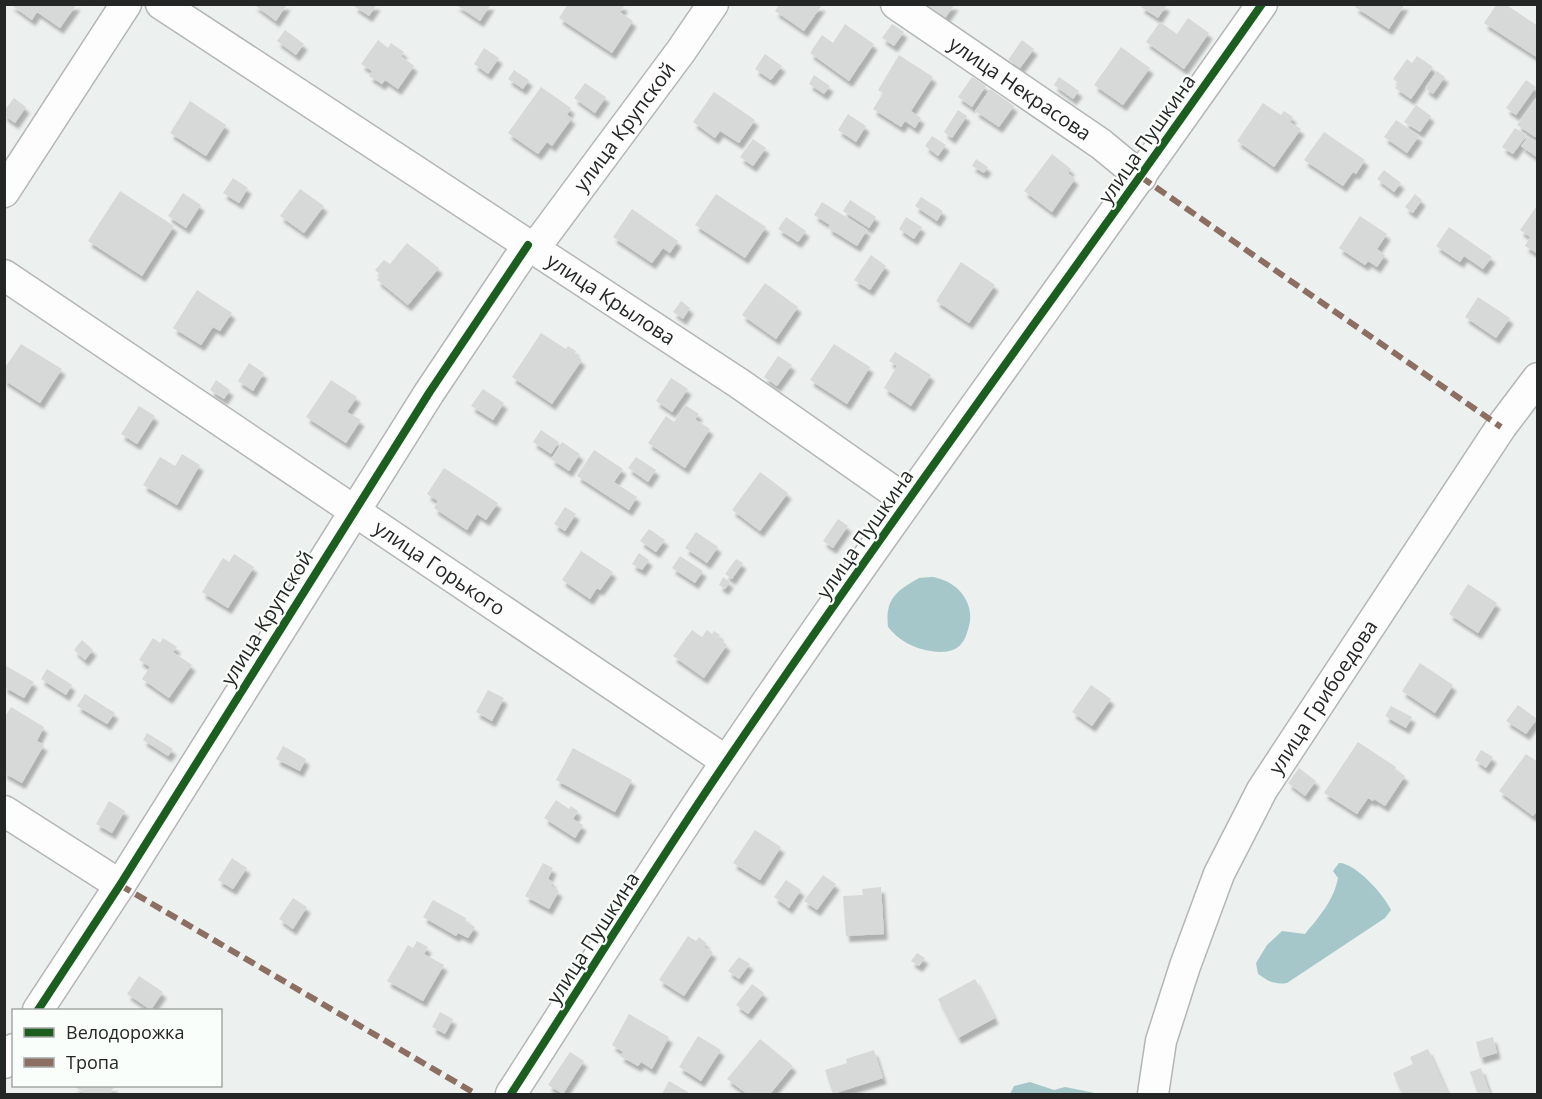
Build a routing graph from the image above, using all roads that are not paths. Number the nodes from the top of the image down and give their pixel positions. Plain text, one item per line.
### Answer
1 (126, 4) edge
2 (161, 4) edge
3 (713, 4) edge
4 (896, 4) edge
5 (1262, 4) edge
6 (1141, 177) junction
7 (4, 192) edge
8 (531, 247) junction
9 (4, 275) edge
10 (1538, 378) edge
11 (907, 501) junction
12 (354, 510) junction
13 (726, 761) junction
14 (4, 811) edge
15 (120, 885) junction
16 (39, 1009) edge
17 (511, 1095) edge
18 (1153, 1095) edge

1 - 7 street
2 - 8 street, улица Крылова
3 - 8 street, улица Крупской
4 - 6 street, улица Некрасова
5 - 6 street, улица Пушкина
6 - 11 street, улица Пушкина
8 - 11 street, улица Крылова
8 - 12 street, улица Крупской
9 - 12 street, улица Горького
10 - 18 street, улица Грибоедова
11 - 13 street, улица Пушкина
12 - 13 street, улица Горького
12 - 15 street, улица Крупской
13 - 17 street, улица Пушкина
14 - 15 street
15 - 16 street, улица Крупской

